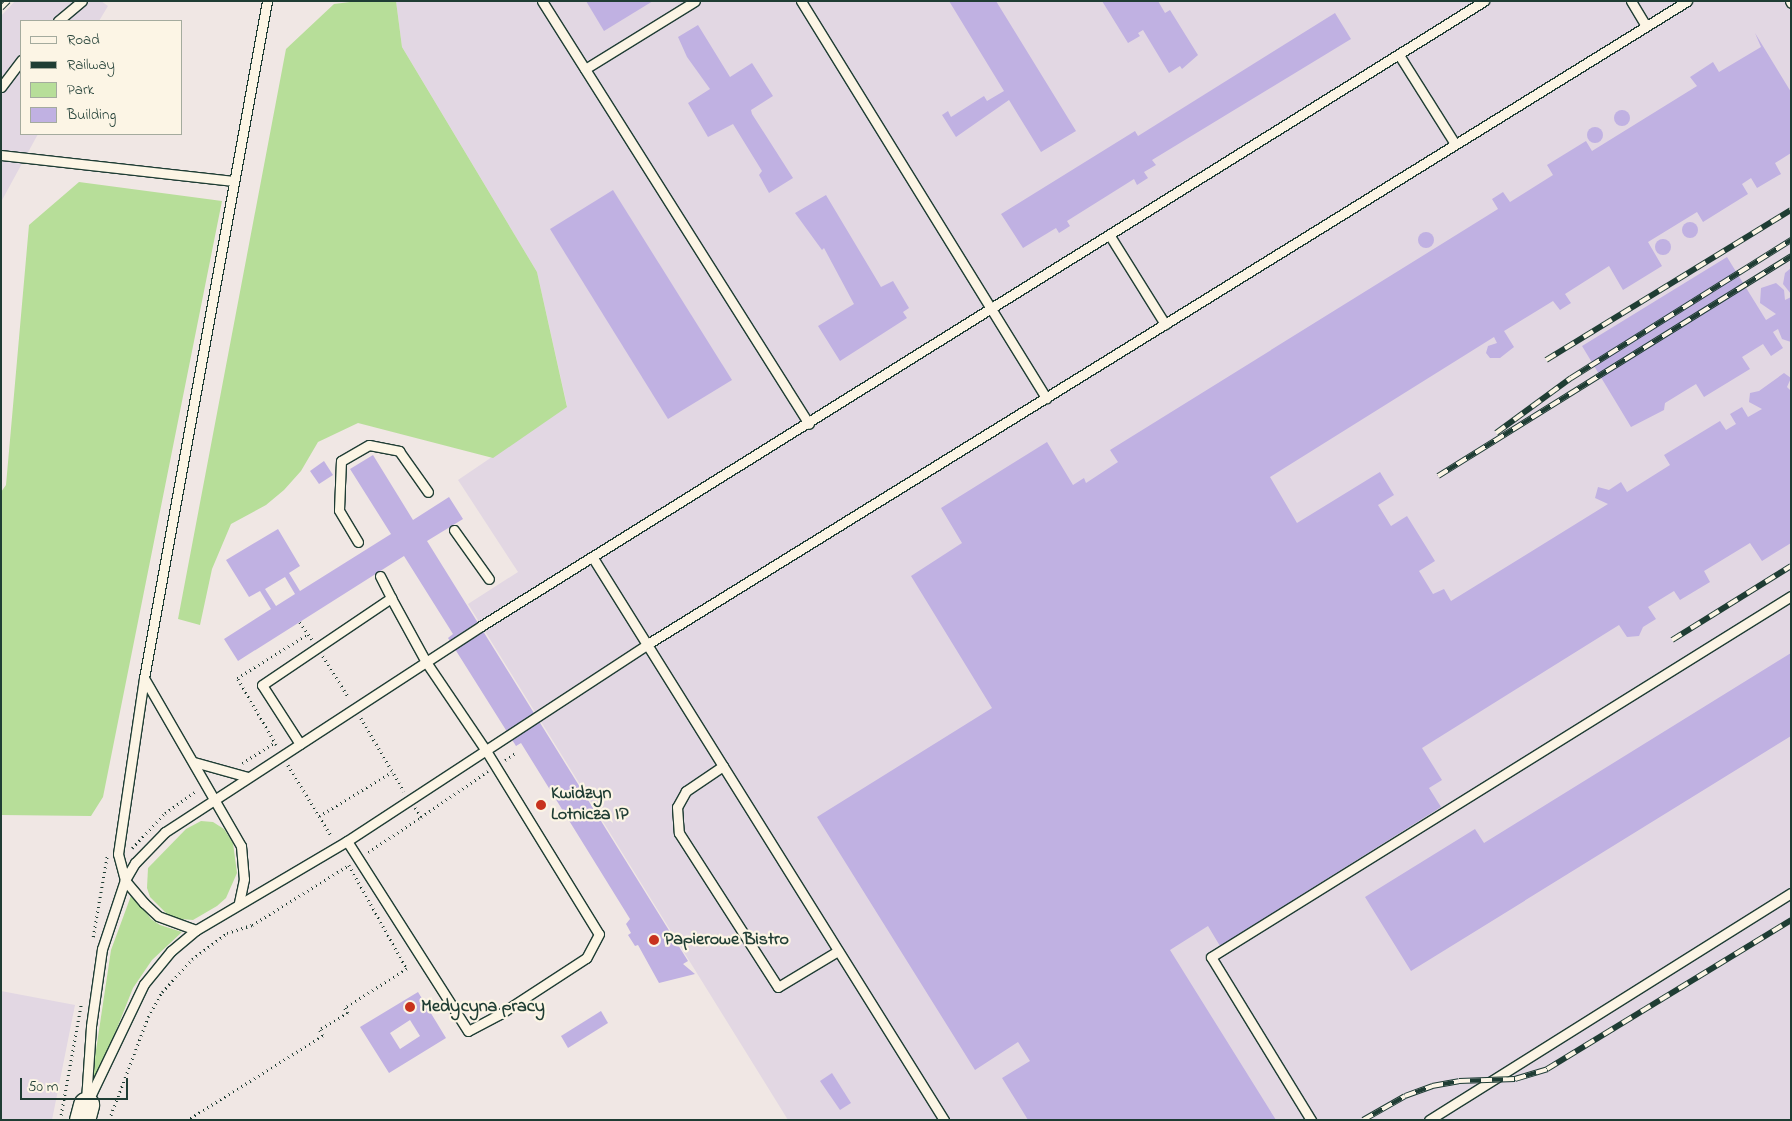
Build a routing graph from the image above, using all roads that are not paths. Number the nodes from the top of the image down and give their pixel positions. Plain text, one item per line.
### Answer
1 (82, 1) edge
2 (267, 1) edge
3 (542, 1) edge
4 (695, 1) edge
5 (801, 1) edge
6 (1484, 1) edge
7 (1631, 1) edge
8 (1687, 1) edge
9 (59, 20) edge
10 (1646, 26) junction
11 (1399, 55) junction
12 (20, 61) edge
13 (585, 69) junction
14 (1, 87) edge
15 (1455, 144) junction
16 (1, 155) edge
17 (234, 181) junction
18 (1110, 236) junction
19 (990, 310) junction
20 (1165, 324) junction
21 (1046, 398) junction
22 (808, 424) junction
23 (428, 492) dead end
24 (454, 530) dead end
25 (358, 542) dead end
26 (593, 558) junction
27 (380, 576) dead end
28 (489, 579) dead end
29 (1791, 596) edge
30 (391, 598) junction
31 (646, 645) junction
32 (426, 662) junction
33 (144, 678) junction
34 (300, 744) junction
35 (485, 749) junction
36 (194, 762) junction
37 (723, 766) junction
38 (248, 778) junction
39 (215, 799) junction
40 (347, 841) junction
41 (125, 880) junction
42 (1791, 893) edge
43 (239, 903) junction
44 (196, 930) junction
45 (838, 951) junction
46 (84, 1112) edge
47 (944, 1120) edge
48 (1310, 1120) edge
49 (1429, 1120) edge

1 - 9 lane
2 - 17 lane
3 - 13 lane
4 - 13 lane
5 - 19 lane
6 - 11 lane
7 - 10 lane
8 - 10 lane
10 - 15 lane
11 - 15 lane
11 - 18 lane
12 - 14 lane
13 - 22 lane
15 - 20 lane
16 - 17 lane
17 - 33 lane
18 - 19 lane
18 - 20 lane
19 - 21 lane
19 - 22 lane
20 - 21 lane
21 - 31 lane
22 - 26 lane
23 - 25 lane
24 - 28 lane
26 - 31 lane
26 - 32 lane
27 - 30 lane
29 - 48 lane
30 - 32 lane
30 - 34 lane
31 - 35 lane
31 - 37 lane
32 - 34 lane
32 - 35 lane
33 - 36 lane
33 - 41 lane
34 - 38 lane
35 - 40 lane
35 - 40 lane
36 - 38 lane
36 - 39 lane
37 - 45 lane
37 - 45 lane
38 - 39 lane
39 - 41 lane
39 - 43 lane
40 - 43 lane
41 - 44 lane
41 - 46 lane
42 - 49 lane
43 - 44 lane
44 - 46 lane
45 - 47 lane

